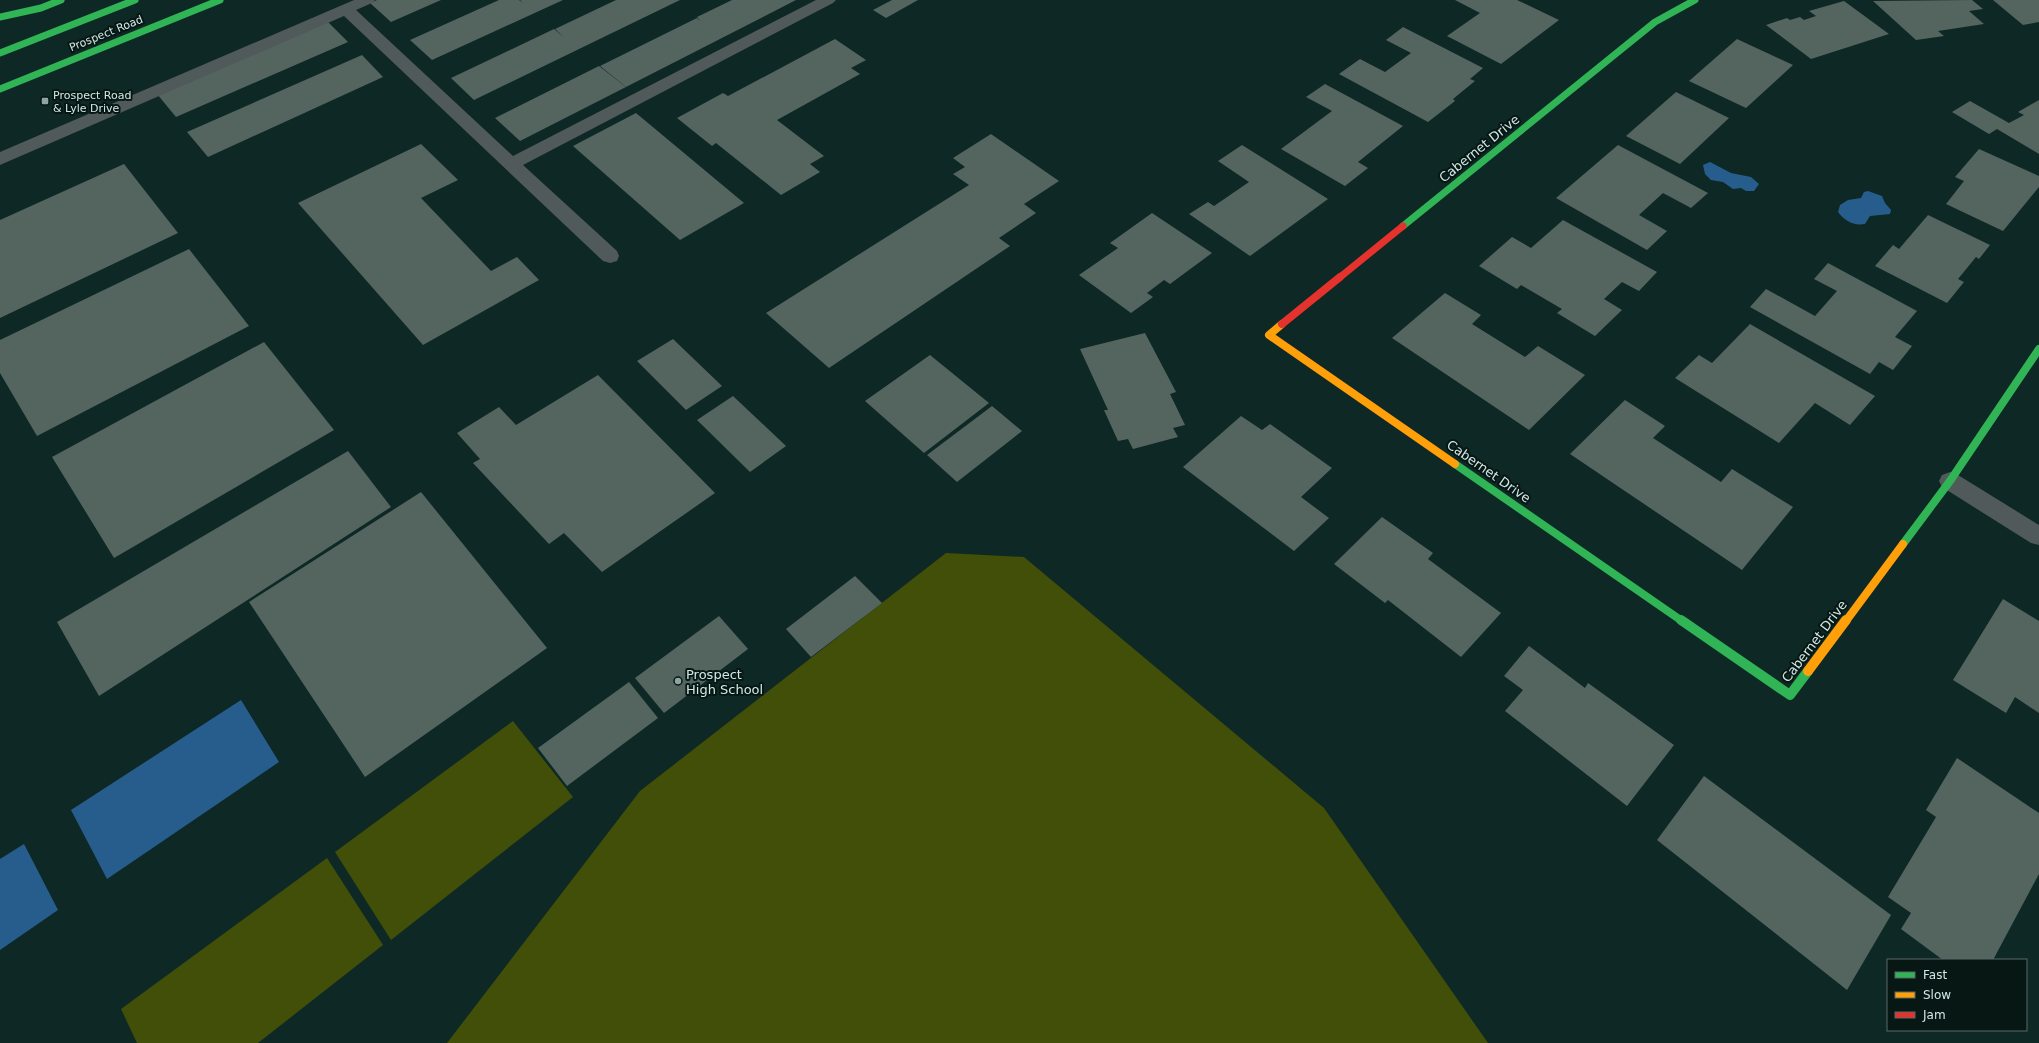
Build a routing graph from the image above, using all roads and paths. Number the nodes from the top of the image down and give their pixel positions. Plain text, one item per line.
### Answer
1 (61, 0) edge
2 (135, 0) edge
3 (220, 0) edge
4 (367, 0) edge
5 (828, 0) edge
6 (1695, 0) edge
7 (346, 9) junction
8 (0, 17) edge
9 (0, 53) edge
10 (0, 89) edge
11 (0, 159) edge
12 (511, 164) junction
13 (610, 256) dead end
14 (2039, 349) edge
15 (1950, 481) junction
16 (2039, 536) edge

1 - 8 street
2 - 9 street, Prospect Road
3 - 10 street, Prospect Road
4 - 7 street
5 - 12 street
6 - 15 street, Cabernet Drive
7 - 11 street
7 - 12 street
12 - 13 street
14 - 15 street, Cabernet Drive
15 - 16 street

